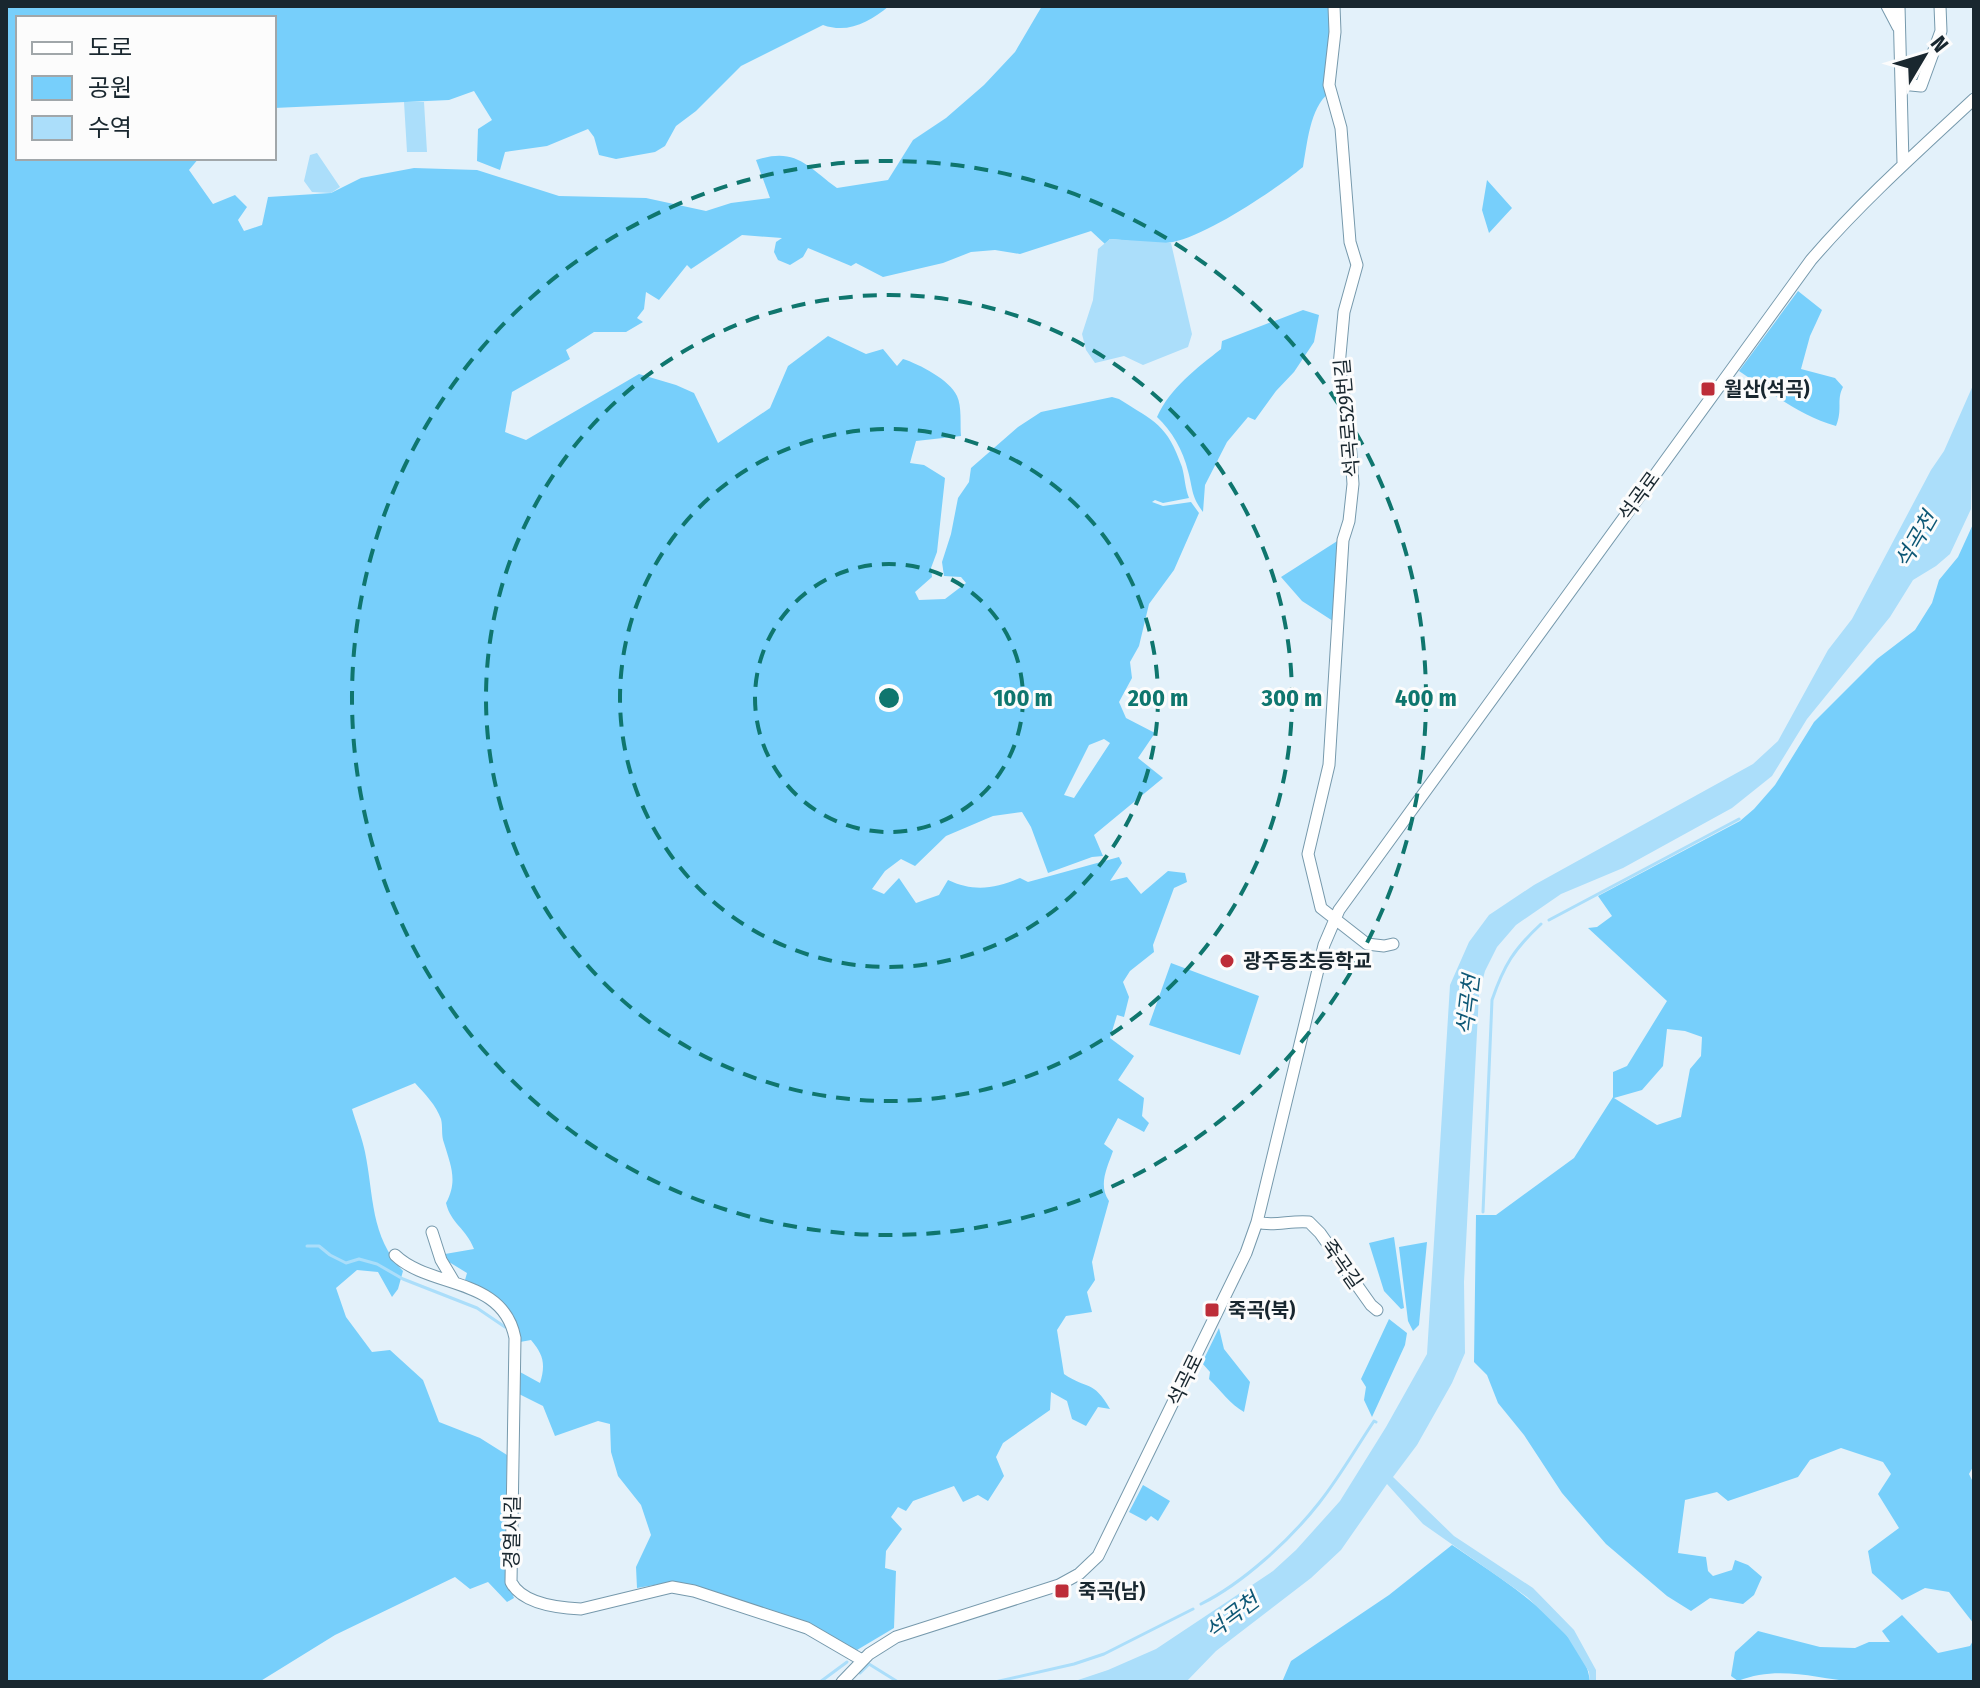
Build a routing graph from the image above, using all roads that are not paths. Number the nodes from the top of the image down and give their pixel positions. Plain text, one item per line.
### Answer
1 (1334, 6) edge
2 (1887, 6) edge
3 (1899, 6) edge
4 (1940, 6) edge
5 (1899, 29) junction
6 (1901, 84) junction
7 (1974, 99) edge
8 (1903, 163) junction
9 (1334, 919) junction
10 (1393, 944) dead end
11 (1257, 1222) junction
12 (432, 1232) dead end
13 (395, 1255) dead end
14 (453, 1280) junction
15 (1377, 1310) dead end
16 (862, 1660) junction
17 (842, 1682) edge

1 - 9 street, 석곡로529번길
2 - 5 street
3 - 5 street
4 - 6 street
5 - 6 street
6 - 8 street
7 - 8 street, 석곡로
8 - 9 street, 석곡로
9 - 10 street
9 - 11 street, 석곡로
11 - 15 street, 죽곡길
11 - 16 street, 석곡로
12 - 14 street
13 - 14 street, 경열사길
14 - 16 street, 경열사길
16 - 17 street, 석곡로

